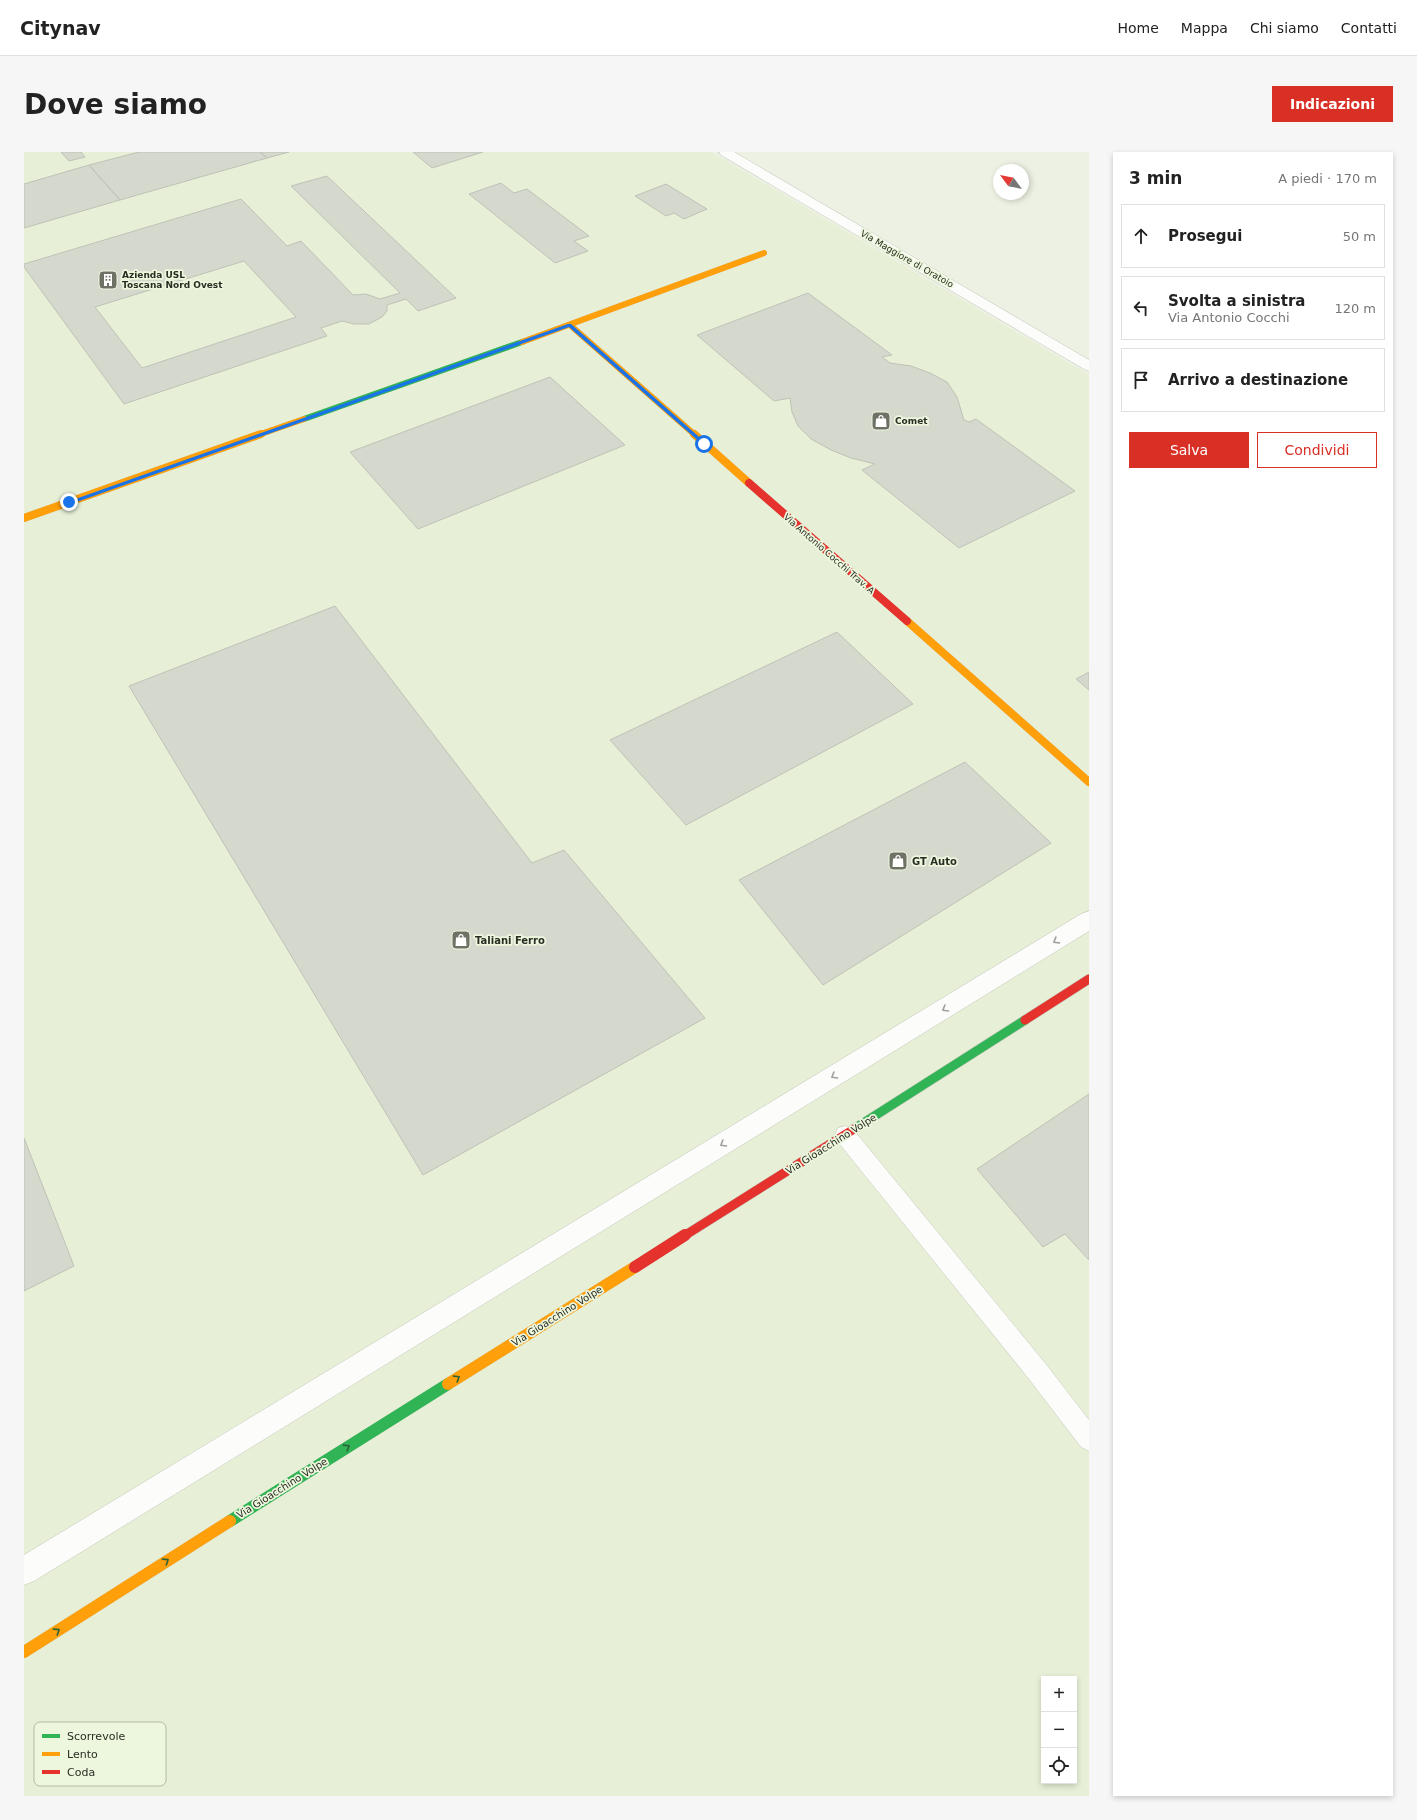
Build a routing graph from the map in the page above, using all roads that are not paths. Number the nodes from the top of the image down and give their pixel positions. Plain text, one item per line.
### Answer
1 (726, 152) edge
2 (764, 254) dead end
3 (570, 325) junction
4 (1089, 366) edge
5 (24, 518) edge
6 (1089, 782) edge
7 (1089, 920) edge
8 (1089, 979) edge
9 (845, 1135) junction
10 (1089, 1438) edge
11 (24, 1571) edge
12 (24, 1652) edge

1 - 4 street, Via Maggiore di Oratoio
2 - 3 street
3 - 5 street
3 - 6 street, Via Antonio Cocchi Trav. A
7 -> 11 street
8 - 9 street, Via Gioacchino Volpe
9 - 10 lane
12 -> 9 street, Via Gioacchino Volpe

